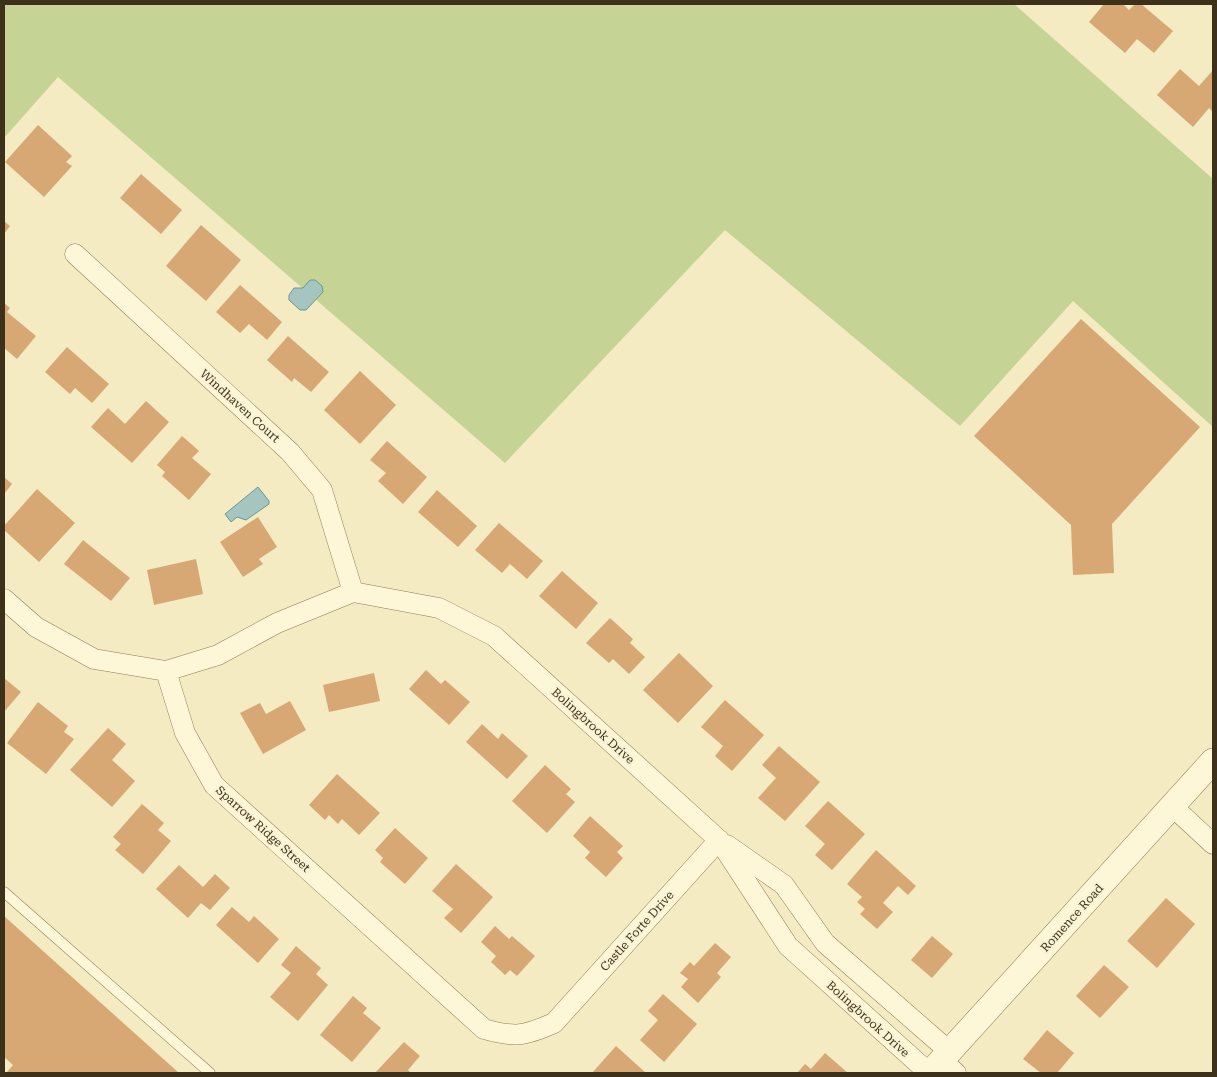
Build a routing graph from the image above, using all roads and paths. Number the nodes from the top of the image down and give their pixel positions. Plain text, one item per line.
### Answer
1 (75, 254) dead end
2 (354, 592) junction
3 (4, 599) edge
4 (166, 672) junction
5 (1213, 761) edge
6 (1172, 806) junction
7 (719, 840) junction
8 (1213, 844) edge
9 (4, 892) edge
10 (554, 1023) joint
11 (942, 1066) edge
12 (210, 1073) edge

1 - 2 street, Windhaven Court
2 - 4 street
2 - 7 street, Bolingbrook Drive
3 - 4 street
4 - 10 street, Sparrow Ridge Street
5 - 6 street, Romence Road
6 - 8 street
6 - 11 street, Romence Road
7 - 10 street, Castle Forte Drive
7 - 11 street
7 - 11 street, Bolingbrook Drive
9 - 12 lane

